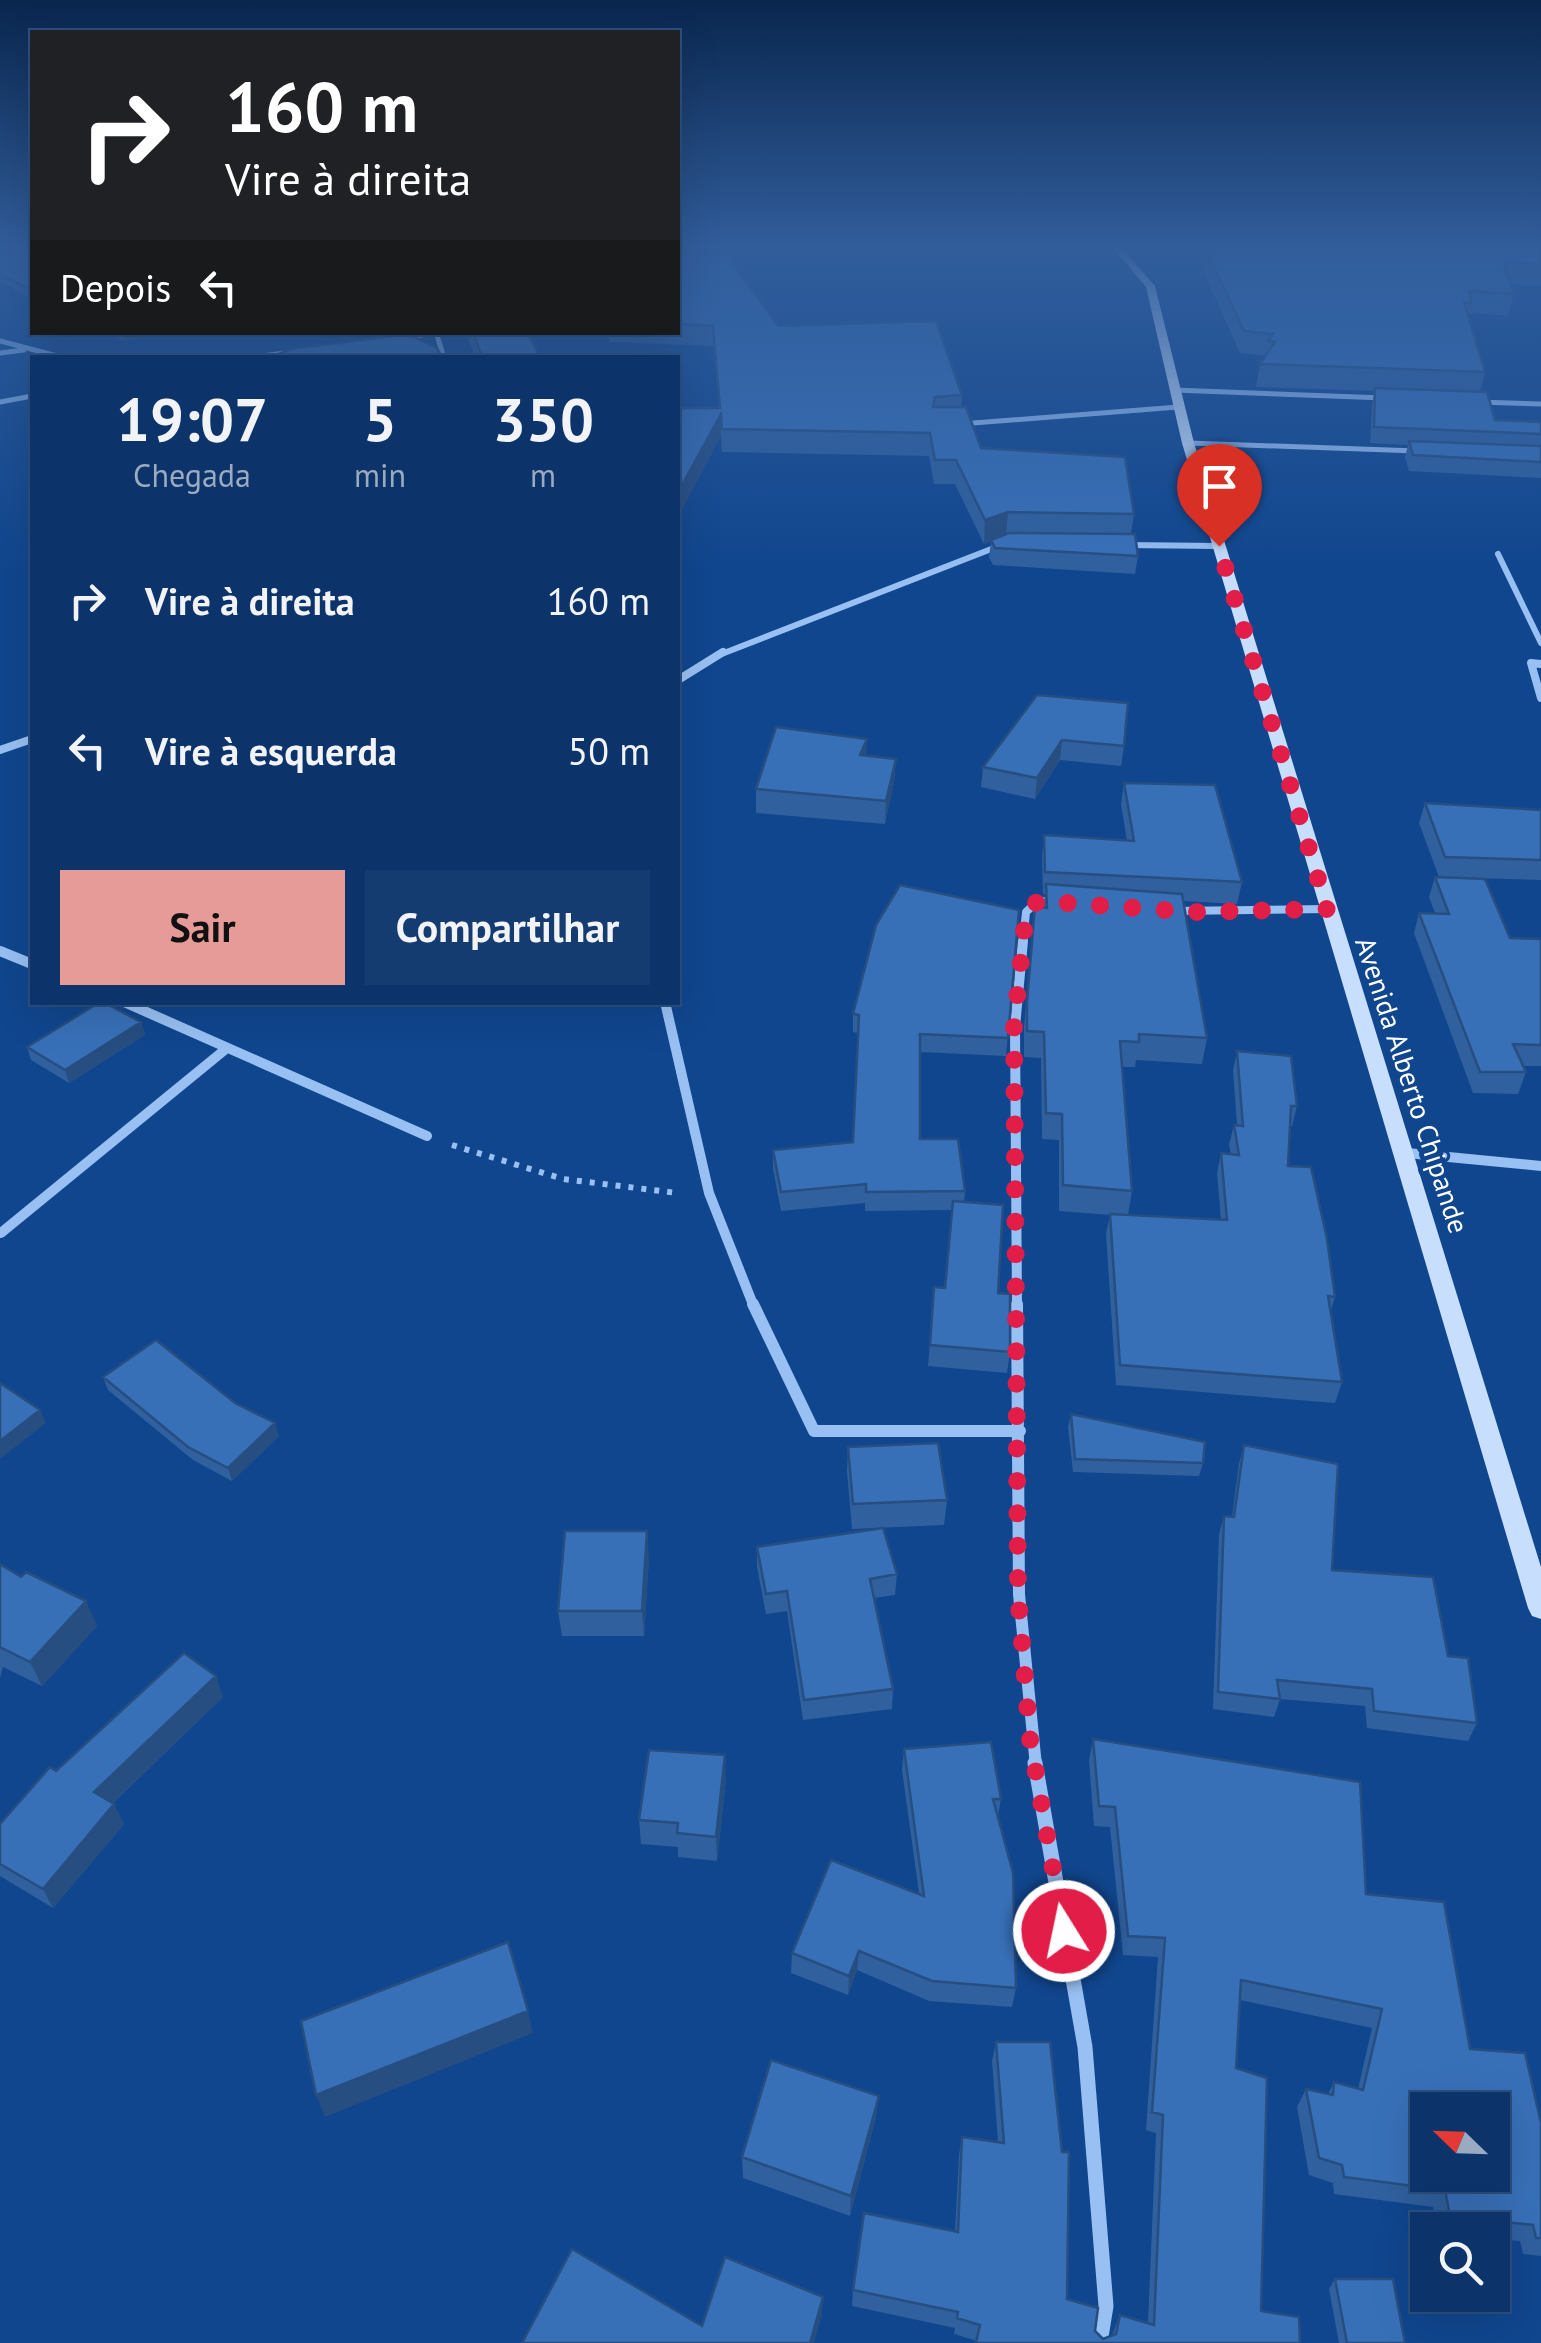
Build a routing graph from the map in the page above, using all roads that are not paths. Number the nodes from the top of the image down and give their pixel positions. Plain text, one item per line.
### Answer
1 (1165, 353) edge
2 (30, 396) edge
3 (1386, 398) edge
4 (1176, 399) junction
5 (0, 402) edge
6 (1464, 402) edge
7 (1541, 404) edge
8 (956, 424) edge
9 (1188, 443) junction
10 (1423, 452) edge
11 (1006, 543) edge
12 (1106, 545) edge
13 (1219, 546) junction
14 (1498, 554) dead end
15 (1541, 643) edge
16 (1541, 664) edge
17 (680, 679) edge
18 (1541, 698) edge
19 (30, 741) edge
20 (0, 750) edge
21 (1081, 904) edge
22 (1157, 909) edge
23 (1327, 909) junction
24 (0, 952) edge
25 (30, 963) edge
26 (131, 1005) edge
27 (666, 1005) edge
28 (226, 1048) junction
29 (426, 1136) road end
30 (1407, 1153) junction
31 (1541, 1166) edge
32 (2, 1234) edge
33 (1020, 1431) junction
34 (1541, 1608) edge
35 (1100, 2343) edge

1 - 4 main road, Avenida Alberto Chipande
2 - 5 street
3 - 4 street
4 - 8 street
4 - 9 main road, Avenida Alberto Chipande
6 - 7 street
9 - 10 lane
9 - 13 main road, Avenida Alberto Chipande
11 - 17 street
12 - 13 street
13 - 23 main road, Avenida Alberto Chipande
14 - 15 street
16 - 18 street
19 - 20 street
21 - 33 street
22 - 23 street
23 - 30 main road, Avenida Alberto Chipande
24 - 25 street
26 - 28 street
27 - 33 street
28 - 29 street
28 - 32 street
30 - 31 street
30 - 34 main road, Avenida Alberto Chipande
33 - 35 street

